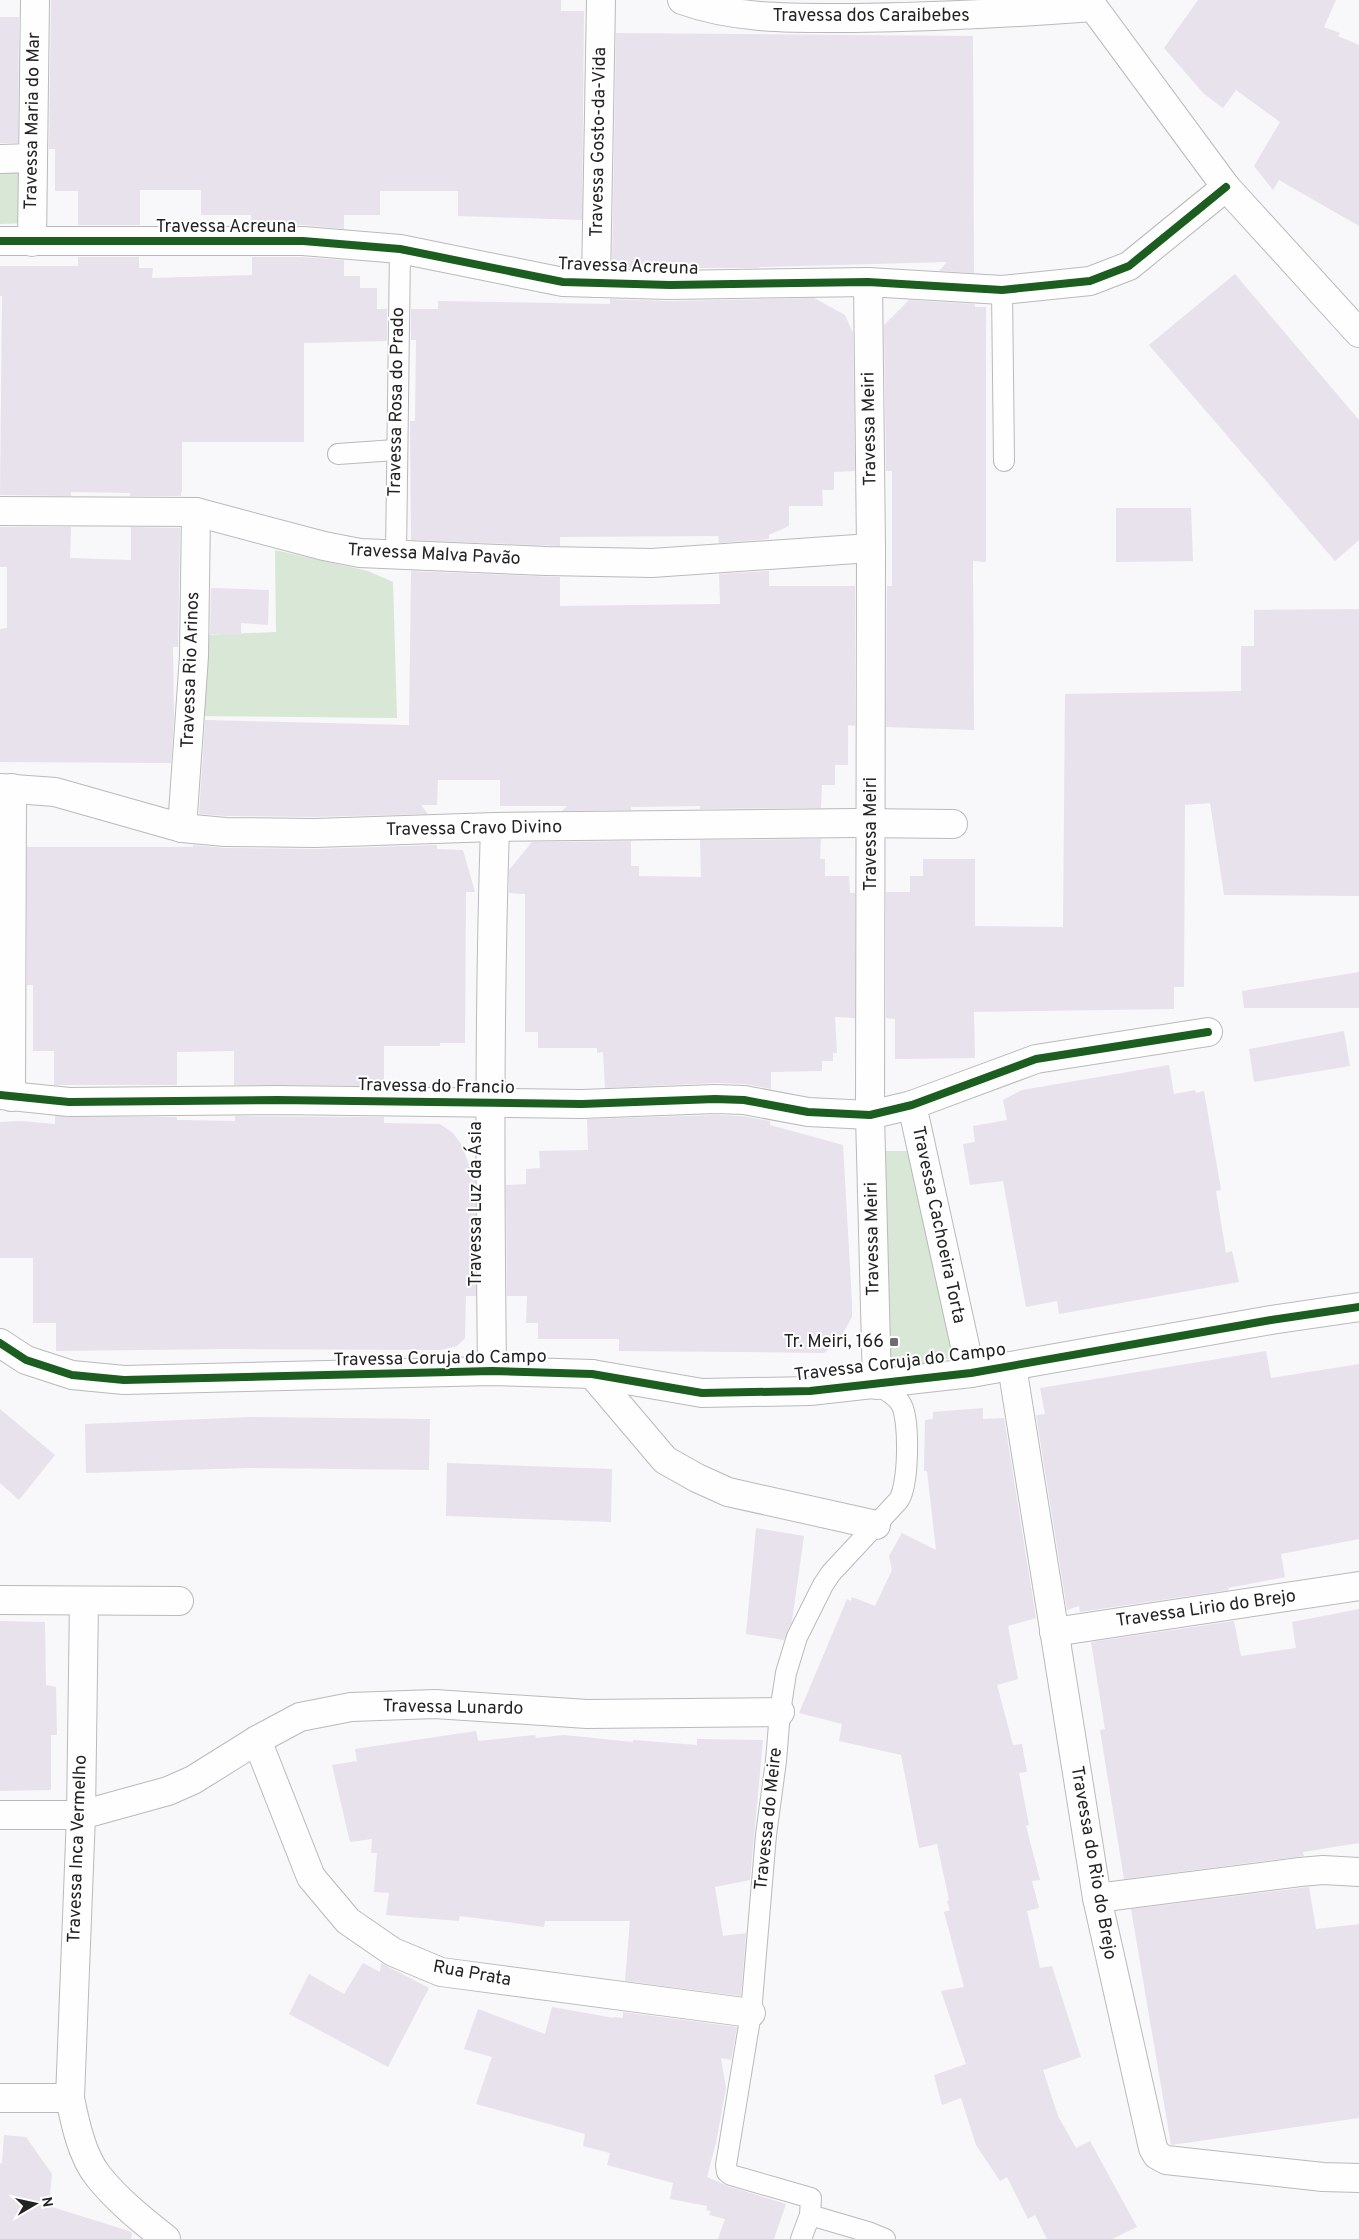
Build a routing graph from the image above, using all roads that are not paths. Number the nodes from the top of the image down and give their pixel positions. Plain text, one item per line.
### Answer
1 (35, 0) edge
2 (600, 0) edge
3 (682, 0) edge
4 (1090, 4) edge
5 (790, 9) edge
6 (33, 158) junction
7 (0, 159) edge
8 (1226, 187) junction
9 (0, 241) edge
10 (32, 242) junction
11 (400, 249) junction
12 (868, 282) junction
13 (596, 283) junction
14 (1002, 290) junction
15 (1359, 333) edge
16 (396, 450) junction
17 (338, 454) dead end
18 (1004, 460) dead end
19 (0, 510) edge
20 (196, 512) junction
21 (871, 548) junction
22 (396, 554) junction
23 (6, 788) edge
24 (871, 823) junction
25 (953, 824) dead end
26 (495, 827) junction
27 (182, 828) junction
28 (1208, 1032) dead end
29 (5, 1096) edge
30 (490, 1102) junction
31 (912, 1105) junction
32 (870, 1115) junction
33 (1359, 1307) edge
34 (0, 1343) edge
35 (1012, 1366) junction
36 (492, 1371) junction
37 (971, 1373) junction
38 (592, 1374) junction
39 (877, 1385) junction
40 (876, 1525) junction
41 (1359, 1586) edge
42 (0, 1600) edge
43 (84, 1601) junction
44 (179, 1601) dead end
45 (1054, 1632) junction
46 (780, 1712) junction
47 (257, 1740) junction
48 (0, 1815) edge
49 (81, 1815) junction
50 (1359, 1872) edge
51 (1097, 1898) junction
52 (751, 2013) junction
53 (0, 2098) edge
54 (70, 2098) junction
55 (1359, 2178) edge
56 (810, 2215) junction
57 (166, 2239) edge
58 (801, 2239) edge
59 (885, 2239) edge

1 - 6 street, Travessa Maria do Mar
2 - 13 street, Travessa Gosto-da-Vida
3 - 5 street, Travessa dos Caraibebes
4 - 5 street, Travessa dos Caraibebes
4 - 8 street
6 - 7 street
6 - 10 street, Travessa Maria do Mar
8 - 14 street, Travessa Acreuna
8 - 15 street
9 - 10 street, Travessa Acreuna
10 - 11 street, Travessa Acreuna
11 - 13 street, Travessa Acreuna
11 - 16 lane, Travessa Rosa do Prado
12 - 13 street, Travessa Acreuna
12 - 14 street, Travessa Acreuna
12 - 21 street, Travessa Meiri
14 - 18 lane
16 - 17 lane
16 - 22 lane, Travessa Rosa do Prado
19 - 20 street, Travessa Malva Pavão
20 - 22 street, Travessa Malva Pavão
20 - 27 street, Travessa Rio Arinos
21 - 22 street, Travessa Malva Pavão
21 - 24 street, Travessa Meiri
23 - 27 street, Travessa Cravo Divino
23 - 29 street
24 - 25 street, Travessa Cravo Divino
24 - 26 street, Travessa Cravo Divino
24 - 32 street, Travessa Meiri
26 - 27 street, Travessa Cravo Divino
26 - 30 street, Travessa Luz da Ásia
28 - 31 street, Travessa do Francio
29 - 30 street, Travessa do Francio
30 - 32 street, Travessa do Francio
30 - 36 street, Travessa Luz da Ásia
31 - 32 street, Travessa do Francio
31 - 37 street, Travessa Cachoeira Torta
32 - 39 street, Travessa Meiri
33 - 35 street, Travessa Coruja do Campo
34 - 36 street, Travessa Coruja do Campo
35 - 37 street, Travessa Coruja do Campo
35 - 45 street, Travessa do Rio do Brejo
36 - 38 street, Travessa Coruja do Campo
37 - 39 street, Travessa Coruja do Campo
38 - 39 street, Travessa Coruja do Campo
38 - 40 street
39 - 40 lane, Travessa do Meire
40 - 46 lane, Travessa do Meire
41 - 45 street, Travessa Lirio do Brejo
42 - 43 street
43 - 44 street
43 - 49 street, Travessa Inca Vermelho
45 - 51 street, Travessa do Rio do Brejo
46 - 47 street, Travessa Lunardo
46 - 52 lane, Travessa do Meire
47 - 49 street, Travessa Lunardo
47 - 52 street, Rua Prata
48 - 49 street, Travessa Lunardo
49 - 54 street, Travessa Inca Vermelho
50 - 51 street
51 - 55 street, Travessa do Rio do Brejo
52 - 56 lane, Travessa do Meire
53 - 54 street
54 - 57 street, Travessa Inca Vermelho
56 - 58 lane
56 - 59 lane

